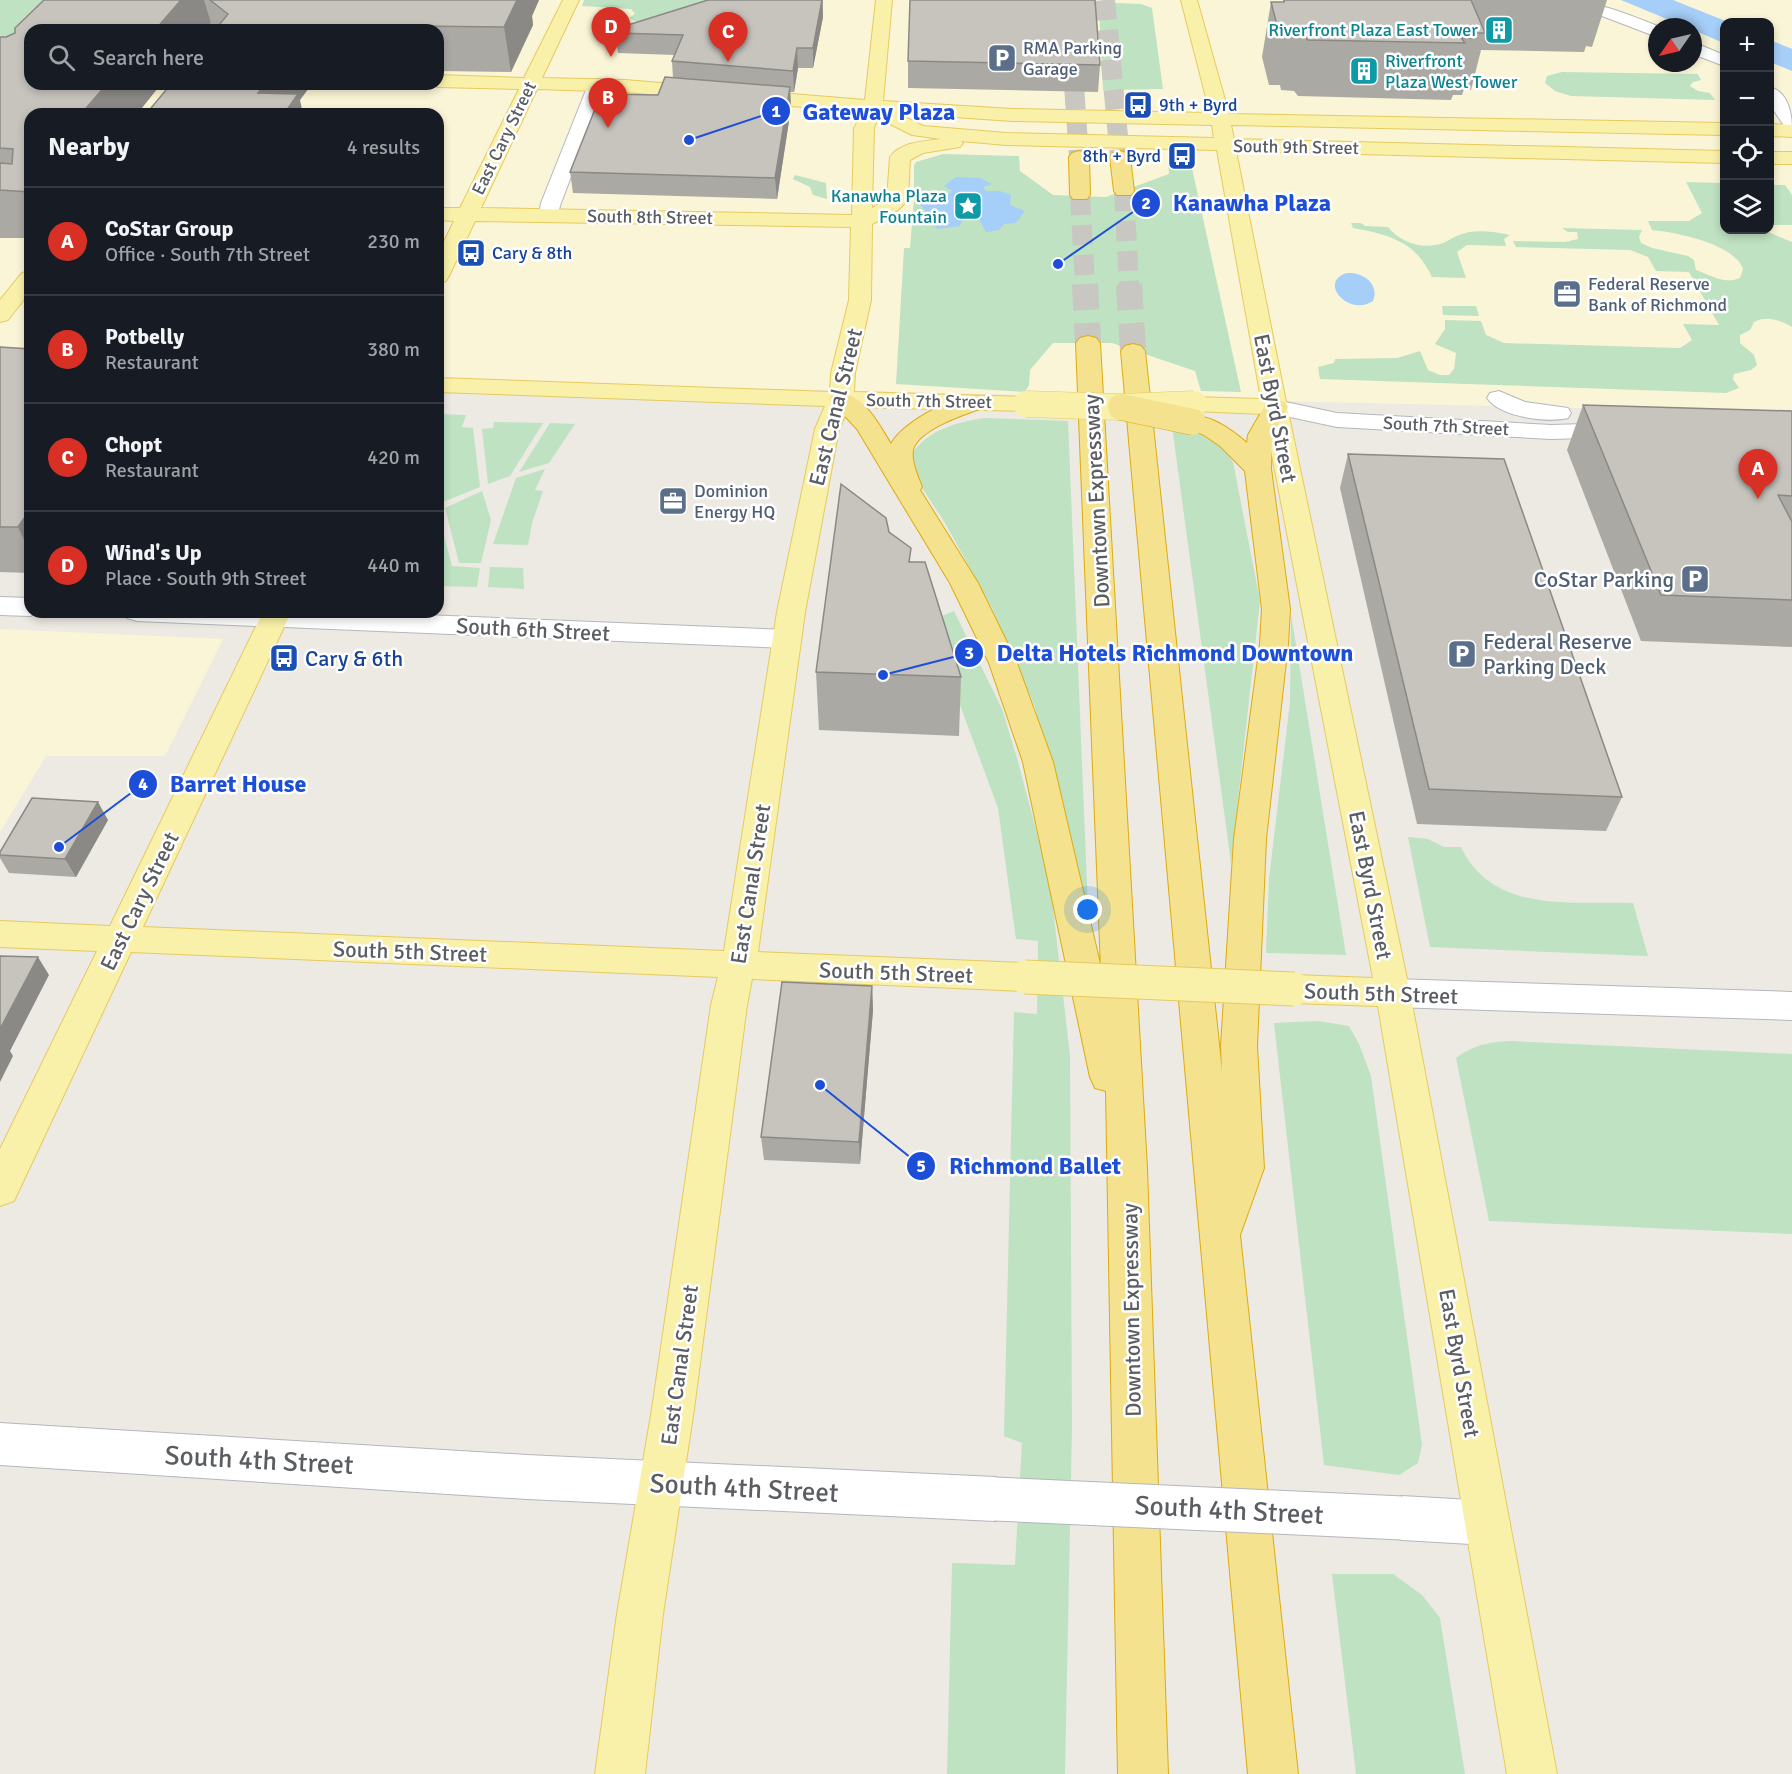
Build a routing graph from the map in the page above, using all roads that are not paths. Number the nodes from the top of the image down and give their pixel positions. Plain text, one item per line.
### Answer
1 (571, 0) edge
2 (884, 0) edge
3 (1189, 0) edge
4 (1558, 0) edge
5 (1648, 28) edge
6 (1702, 51) edge
7 (545, 53) junction
8 (1720, 59) edge
9 (1211, 80) junction
10 (444, 81) edge
11 (530, 82) junction
12 (597, 85) junction
13 (625, 86) junction
14 (1236, 94) dead end
15 (1774, 98) edge
16 (1258, 102) dead end
17 (874, 108) junction
18 (1220, 120) junction
19 (1792, 123) edge
20 (1409, 124) junction
21 (1720, 129) edge
22 (1774, 130) edge
23 (1792, 131) edge
24 (1006, 140) junction
25 (1226, 146) junction
26 (1423, 150) junction
27 (1079, 157) tunnel mouth
28 (1119, 157) tunnel mouth
29 (1720, 157) edge
30 (1774, 158) edge
31 (1792, 158) edge
32 (1271, 165) dead end
33 (1252, 174) dead end
34 (1124, 191) tunnel mouth
35 (1080, 195) tunnel mouth
36 (444, 214) edge
37 (467, 215) junction
38 (549, 215) junction
39 (1240, 218) junction
40 (861, 221) junction
41 (444, 263) edge
42 (24, 285) edge
43 (0, 315) edge
44 (1089, 343) tunnel mouth
45 (1133, 351) tunnel mouth
46 (444, 385) edge
47 (1499, 398) dead end
48 (841, 399) junction
49 (976, 402) junction
50 (1121, 407) joint
51 (1276, 407) junction
52 (1193, 413) junction
53 (1258, 469) junction
54 (913, 499) junction
55 (0, 606) edge
56 (24, 607) edge
57 (275, 618) edge
58 (340, 618) edge
59 (786, 639) junction
60 (0, 934) edge
61 (121, 939) junction
62 (737, 965) junction
63 (1393, 993) junction
64 (1792, 1006) edge
65 (1128, 1168) junction
66 (0, 1189) edge
67 (1220, 1238) junction
68 (0, 1444) edge
69 (661, 1484) junction
70 (1488, 1522) junction
71 (620, 1774) edge
72 (1143, 1774) edge
73 (1273, 1774) edge
74 (1532, 1774) edge

1 - 7 main road, East Cary Street
2 - 17 main road, East Canal Street
3 - 9 main road, East Byrd Street
4 - 5 street
6 - 8 street
7 - 11 main road, East Cary Street
7 - 13 main road
9 - 14 main road
9 - 18 main road, East Byrd Street
10 - 11 main road, South 9th Street
11 - 12 main road, South 9th Street
11 - 37 main road, East Cary Street
12 - 13 main road, South 9th Street
12 - 38 street
13 - 17 main road, South 9th Street
15 - 19 street
16 - 20 main road
17 - 18 main road, South 9th Street
17 - 24 main road, South 9th Street
17 - 40 main road, East Canal Street
18 - 20 main road, South 9th Street
18 - 25 main road, East Byrd Street
20 - 21 main road, South 9th Street
22 - 23 main road
24 - 25 main road, South 9th Street
24 - 40 main road
25 - 26 main road, South 9th Street
25 - 39 main road, East Byrd Street
26 - 29 main road, South 9th Street
26 - 32 main road
27 - 35 highway
28 - 34 highway
30 - 31 main road
33 - 39 main road
36 - 37 main road, South 8th Street
37 - 38 main road, South 8th Street
37 - 41 main road, East Cary Street
38 - 40 main road, South 8th Street
39 - 51 main road, East Byrd Street
40 - 48 main road, East Canal Street
42 - 43 main road
44 - 65 highway, Downtown Expressway
45 - 67 highway
46 - 48 main road, South 7th Street
47 - 51 street, South 7th Street
48 - 49 main road, South 7th Street
48 - 54 highway
48 - 59 main road, East Canal Street
49 - 50 main road, South 7th Street, bridge
49 - 54 highway
50 - 52 highway, bridge
51 - 52 main road, South 7th Street
51 - 53 highway
51 - 63 main road, East Byrd Street
52 - 53 highway
53 - 67 highway
54 - 65 highway
55 - 56 street
57 - 61 main road, East Cary Street
58 - 59 street, South 6th Street
59 - 62 main road, East Canal Street
60 - 61 main road, South 5th Street
61 - 62 main road, South 5th Street
61 - 66 main road, East Cary Street
62 - 63 main road, South 5th Street, bridge
62 - 69 main road, East Canal Street
63 - 64 street, South 5th Street
63 - 70 main road, East Byrd Street
65 - 72 highway, Downtown Expressway
67 - 73 highway
68 - 69 street, South 4th Street
69 - 70 street, South 4th Street, bridge
69 - 71 main road, East Canal Street
70 - 74 main road, East Byrd Street

